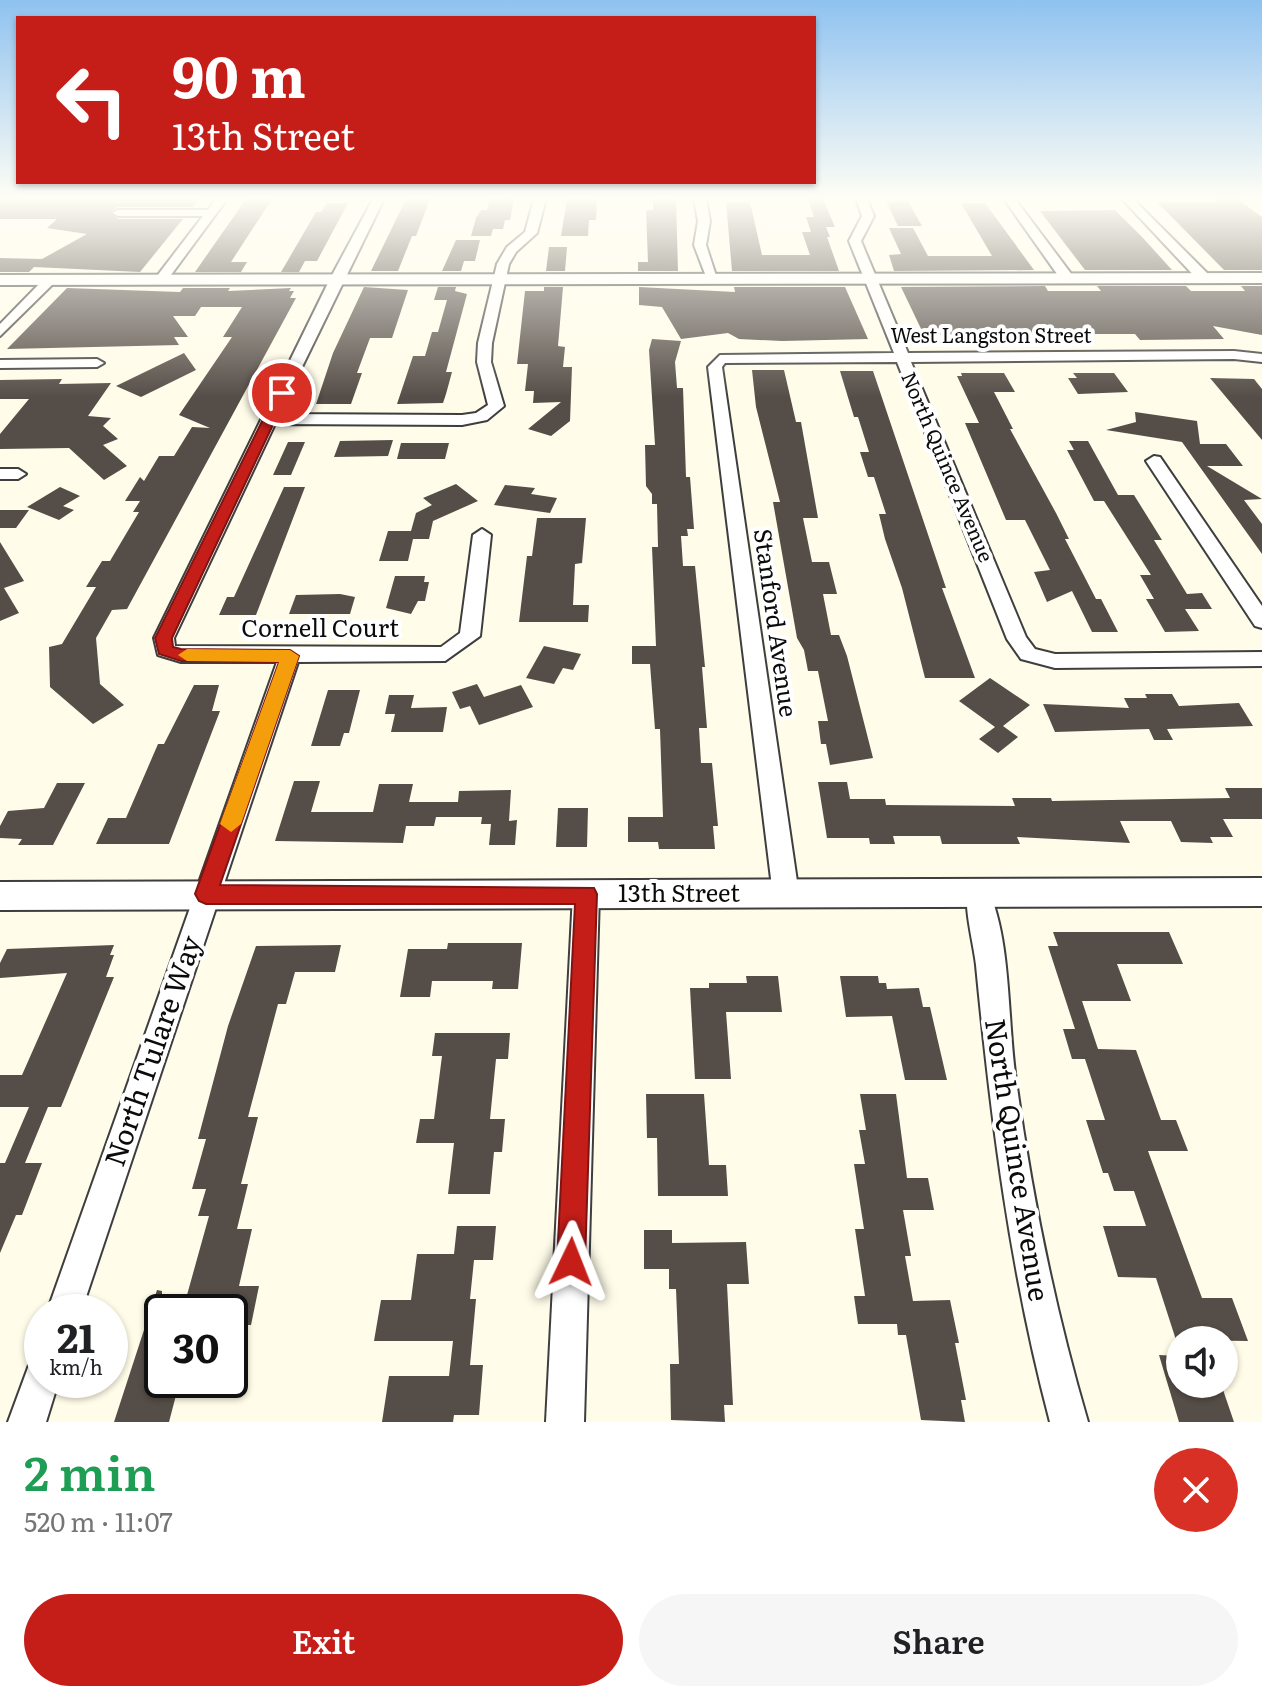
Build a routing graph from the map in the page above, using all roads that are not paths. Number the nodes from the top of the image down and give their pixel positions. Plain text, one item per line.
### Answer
1 (171, 265) edge
2 (343, 265) edge
3 (505, 265) edge
4 (708, 265) edge
5 (864, 265) edge
6 (1058, 265) edge
7 (1192, 265) edge
8 (1067, 278) junction
9 (1204, 278) junction
10 (1262, 278) edge
11 (336, 279) junction
12 (499, 279) junction
13 (713, 279) junction
14 (869, 279) junction
15 (0, 280) edge
16 (51, 280) junction
17 (160, 280) junction
18 (0, 332) edge
19 (900, 356) junction
20 (1262, 358) edge
21 (720, 359) joint
22 (97, 363) dead end
23 (0, 364) edge
24 (270, 419) junction
25 (1154, 461) dead end
26 (0, 474) edge
27 (18, 474) dead end
28 (482, 535) dead end
29 (1262, 621) edge
30 (290, 656) junction
31 (1262, 659) edge
32 (1262, 892) edge
33 (206, 894) junction
34 (586, 894) junction
35 (786, 895) junction
36 (978, 895) junction
37 (0, 896) edge
38 (70, 1294) edge
39 (35, 1398) edge
40 (27, 1422) edge
41 (565, 1422) edge
42 (1069, 1422) edge

1 - 17 street
2 - 11 street
3 - 12 street
4 - 13 street
5 - 14 street, North Quince Avenue
6 - 8 street
7 - 9 street
8 - 9 street
8 - 14 street
9 - 10 street
11 - 12 street
11 - 17 street
11 - 24 street
12 - 13 street
12 - 24 street
13 - 14 street
14 - 19 street, North Quince Avenue
15 - 16 street
16 - 17 street
16 - 18 street
19 - 20 street, West Langston Street
19 - 21 street, West Langston Street
19 - 31 street, North Quince Avenue
21 - 35 street, Stanford Avenue
22 - 23 street
24 - 30 street, Cornell Court
25 - 29 street
26 - 27 street
28 - 30 street, Cornell Court
30 - 33 street, North Tulare Way
32 - 36 street, 13th Street
33 - 34 street, 13th Street
33 - 37 street, 13th Street
33 - 38 street, North Tulare Way
34 - 35 street, 13th Street
34 - 41 street
35 - 36 street, 13th Street
36 - 42 street, North Quince Avenue
39 - 40 street

